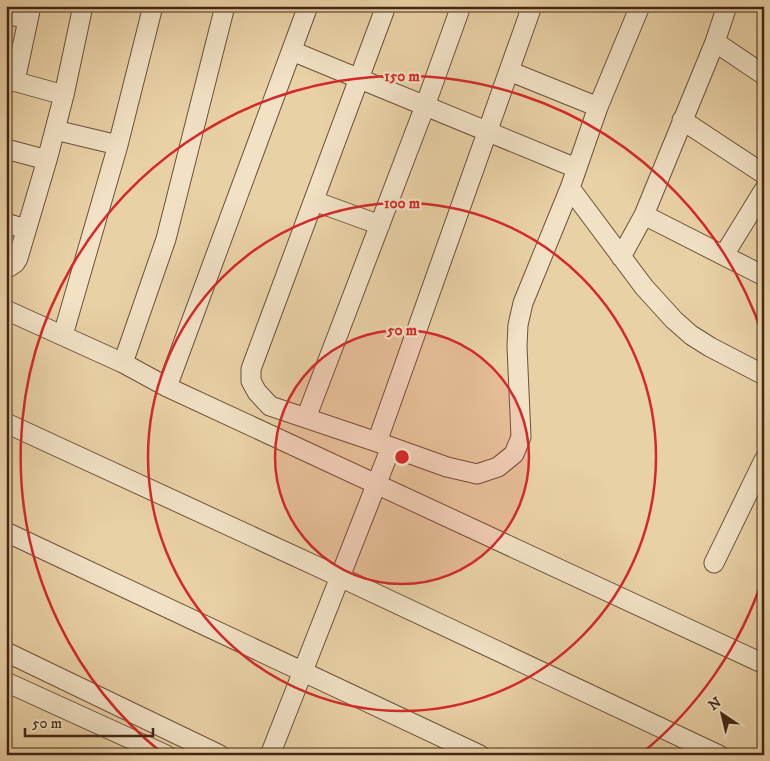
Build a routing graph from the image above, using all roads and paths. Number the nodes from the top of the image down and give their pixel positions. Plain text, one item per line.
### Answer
1 (83, 6) edge
2 (153, 6) edge
3 (225, 6) edge
4 (308, 6) edge
5 (386, 6) edge
6 (461, 6) edge
7 (532, 6) edge
8 (640, 6) edge
9 (727, 6) edge
10 (29, 13) edge
11 (6, 14) edge
12 (715, 42) junction
13 (292, 50) junction
14 (509, 71) junction
15 (764, 75) edge
16 (360, 79) junction
17 (10, 80) edge
18 (64, 95) junction
19 (425, 106) junction
20 (598, 107) junction
21 (682, 120) junction
22 (55, 130) junction
23 (488, 132) junction
24 (118, 145) junction
25 (6, 148) edge
26 (47, 160) junction
27 (576, 168) junction
28 (764, 174) edge
29 (570, 188) junction
30 (764, 190) edge
31 (314, 201) junction
32 (644, 215) junction
33 (6, 223) edge
34 (380, 225) junction
35 (26, 229) junction
36 (724, 255) junction
37 (621, 257) junction
38 (6, 269) edge
39 (764, 276) edge
40 (6, 310) edge
41 (63, 335) junction
42 (123, 364) junction
43 (764, 375) edge
44 (167, 387) junction
45 (306, 418) junction
46 (6, 423) edge
47 (384, 444) junction
48 (764, 460) edge
49 (376, 484) junction
50 (6, 532) edge
51 (714, 563) dead end
52 (340, 577) junction
53 (6, 652) edge
54 (764, 664) edge
55 (304, 671) junction
56 (6, 682) edge
57 (166, 755) edge
58 (220, 755) edge
59 (270, 755) edge
60 (480, 755) edge
61 (719, 755) edge

1 - 18 street
2 - 24 street
3 - 42 street
4 - 13 street
5 - 16 street
6 - 19 street
7 - 14 street
8 - 20 street
9 - 12 street
10 - 11 street
10 - 17 street
12 - 15 street
12 - 21 street
13 - 16 street
13 - 44 street
14 - 20 street
14 - 23 street
16 - 19 street
16 - 31 street
17 - 18 street
18 - 22 street
19 - 23 street
19 - 34 street
20 - 27 street
21 - 28 street
21 - 32 street
22 - 24 street
22 - 26 street
23 - 27 street
23 - 47 street
24 - 41 street
25 - 26 street
26 - 35 street
27 - 29 street
29 - 37 street
29 - 47 street
30 - 36 street
31 - 34 street
31 - 45 street
32 - 36 street
32 - 37 street
33 - 35 street
34 - 45 street
35 - 38 street
36 - 39 street
37 - 43 street
40 - 41 street
41 - 42 street
42 - 44 street
44 - 49 street
45 - 47 street
46 - 52 street
47 - 49 street
48 - 51 street
49 - 52 street
49 - 54 street
50 - 55 street
52 - 55 street
52 - 61 street
53 - 58 street
55 - 59 street
55 - 60 street
56 - 57 street

